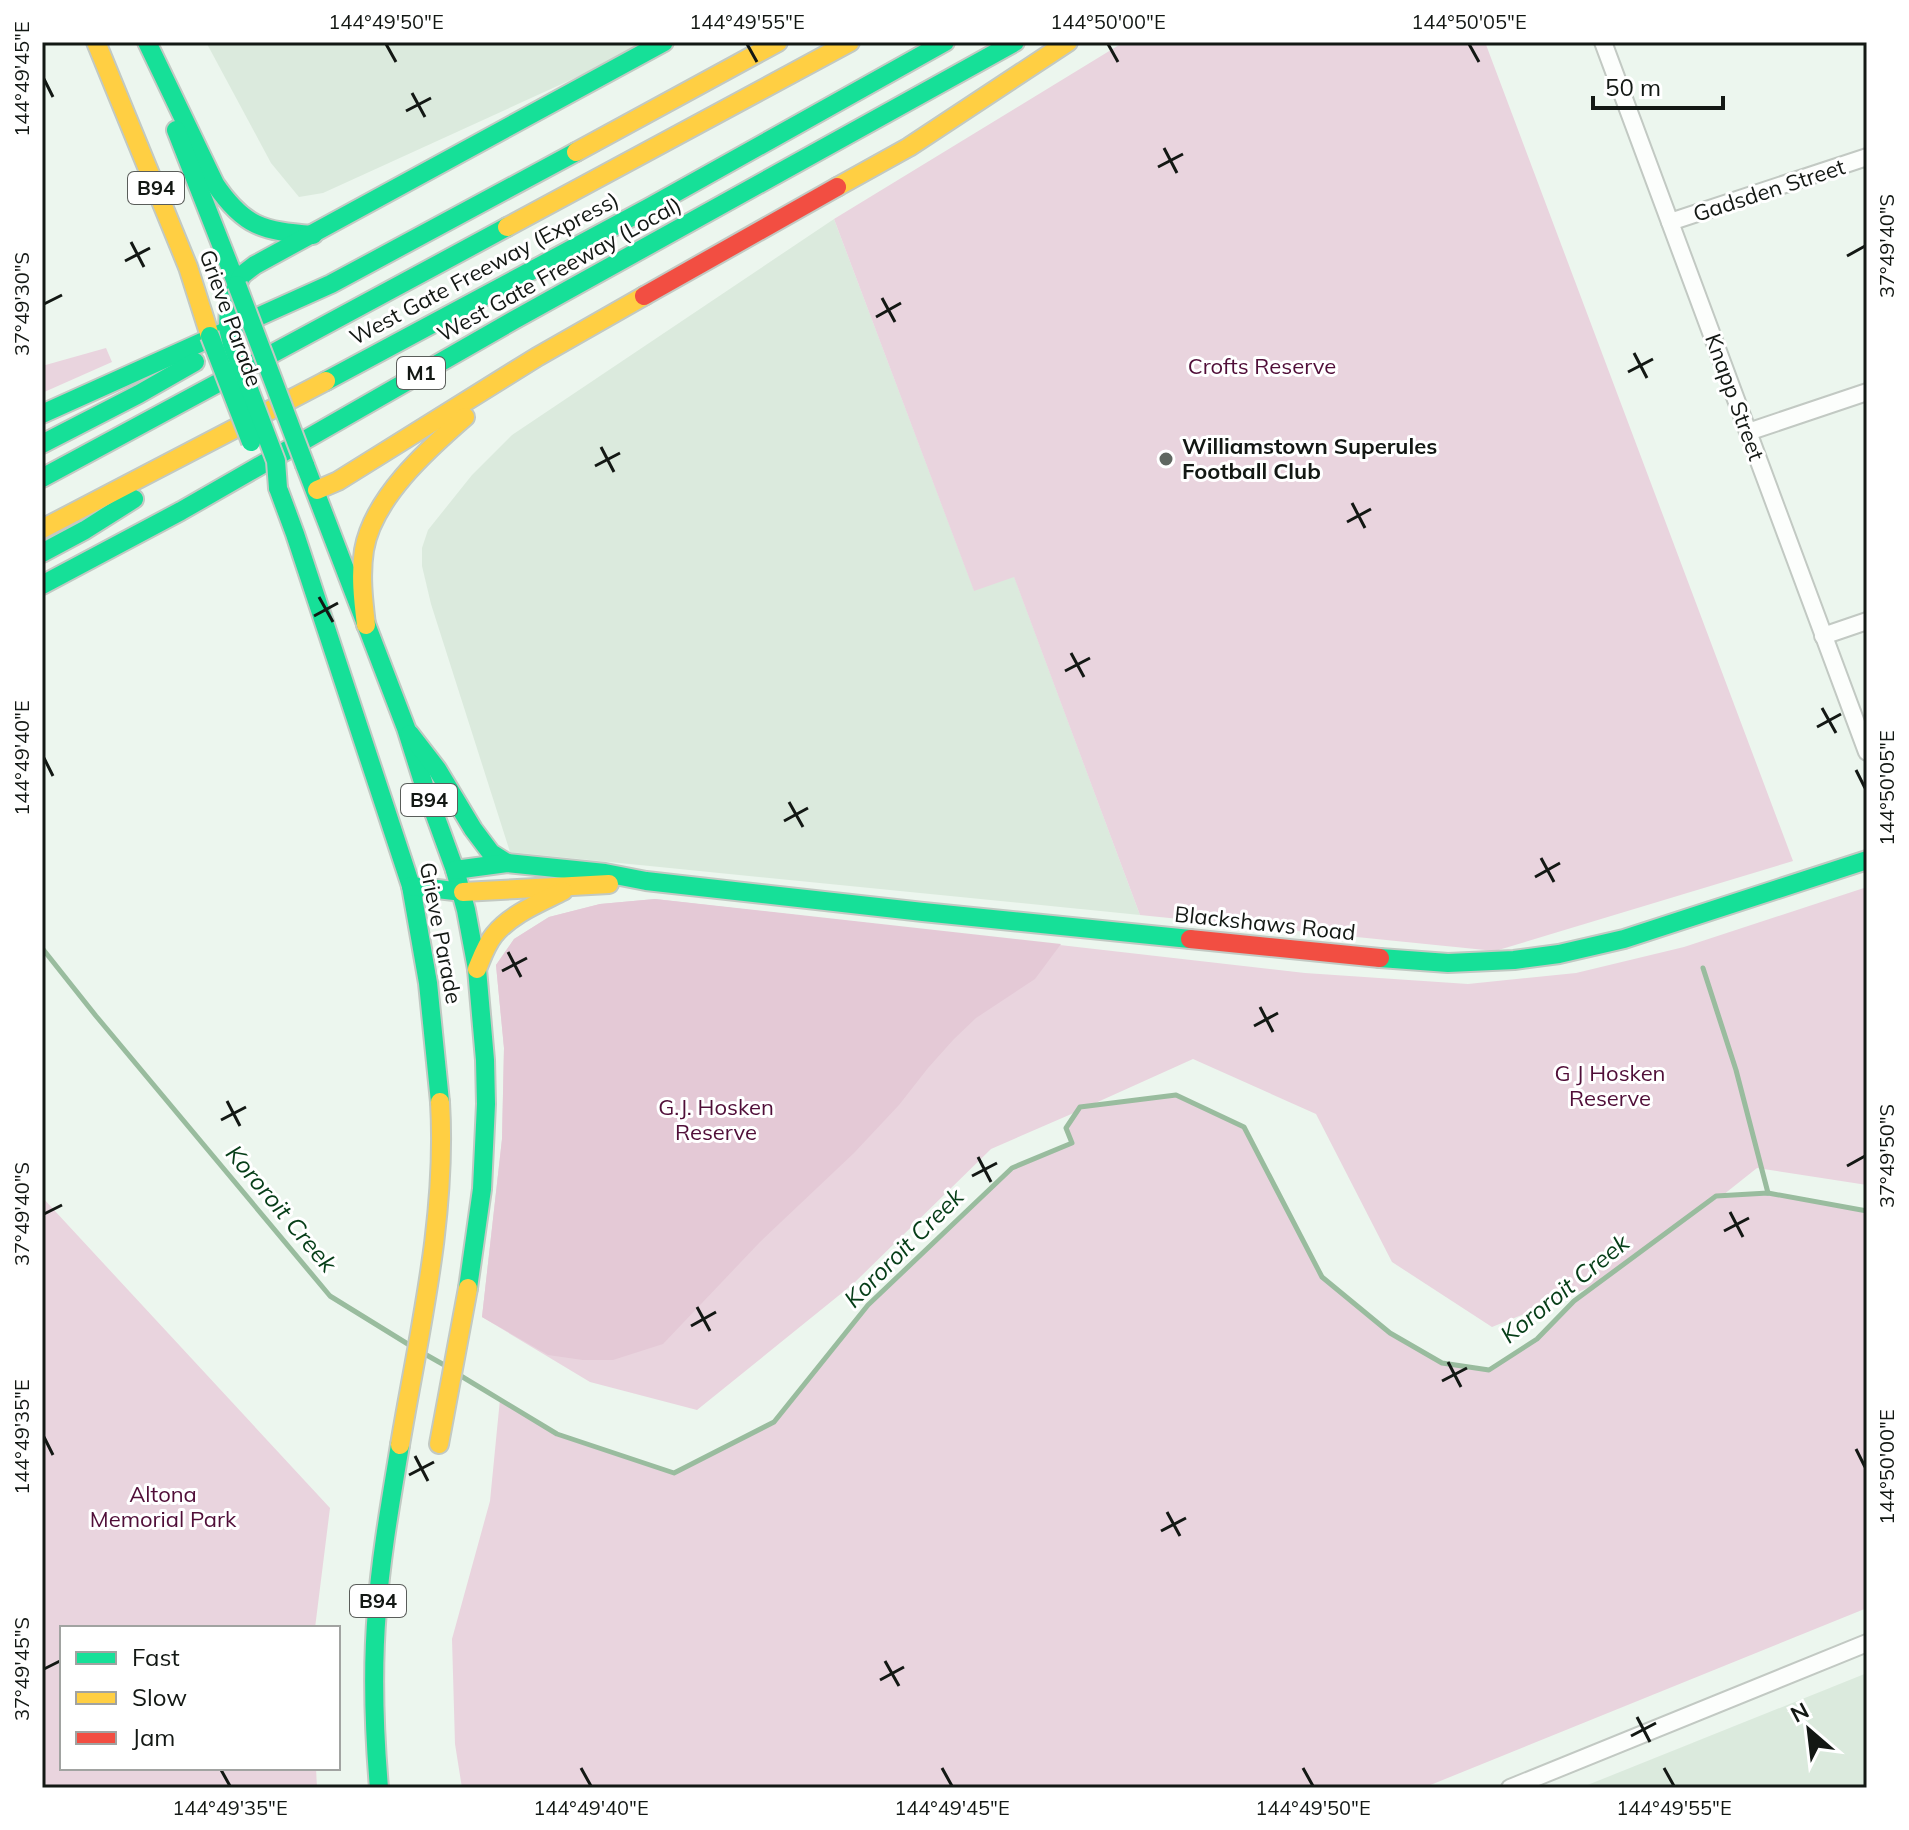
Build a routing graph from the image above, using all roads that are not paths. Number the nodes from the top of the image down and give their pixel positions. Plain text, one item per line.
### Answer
1 (96, 42) edge
2 (144, 42) edge
3 (664, 42) edge
4 (778, 42) edge
5 (850, 42) edge
6 (945, 42) edge
7 (1015, 42) edge
8 (1068, 42) edge
9 (1603, 42) edge
10 (1867, 157) edge
11 (1670, 222) junction
12 (313, 235) junction
13 (331, 284) junction
14 (237, 285) junction
15 (537, 357) junction
16 (315, 387) junction
17 (1867, 392) edge
18 (42, 414) edge
19 (1748, 432) junction
20 (42, 444) edge
21 (42, 478) edge
22 (278, 488) junction
23 (317, 490) junction
24 (42, 529) edge
25 (42, 553) edge
26 (42, 585) edge
27 (1867, 621) edge
28 (366, 625) junction
29 (1823, 636) junction
30 (406, 728) junction
31 (1867, 752) edge
32 (1867, 860) edge
33 (507, 863) junction
34 (455, 870) junction
35 (646, 881) junction
36 (411, 886) junction
37 (571, 887) junction
38 (463, 892) junction
39 (477, 969) junction
40 (439, 1444) dead end
41 (1867, 1643) edge
42 (379, 1788) edge
43 (1510, 1788) edge

1 - 22 main road, Grieve Parade / B94, bridge
2 - 12 main road
2 - 14 main road, Grieve Parade / B94
3 - 12 main road
4 - 13 main road
5 - 21 main road, West Gate Freeway (Express)
6 - 16 main road, West Gate Freeway (Express) / M1
7 - 26 main road, West Gate Freeway (Local) / M1
8 - 15 main road
9 - 11 street, Knapp Street
10 - 11 street, Gadsden Street
11 - 19 street, Knapp Street
12 - 14 main road
13 - 18 main road
13 - 20 main road
14 - 22 main road, bridge
14 - 23 main road, Grieve Parade / B94, bridge
15 - 23 main road
15 - 28 main road
16 - 24 main road, West Gate Freeway (Express) / M1
16 - 25 main road
17 - 19 street
19 - 29 street, Knapp Street
22 - 23 main road
22 - 36 main road, Grieve Parade / B94
23 - 28 main road, Grieve Parade / B94
27 - 29 street
28 - 30 main road, Grieve Parade / B94
29 - 31 street, Knapp Street
30 - 33 main road
30 - 34 main road, Grieve Parade / B94
32 - 35 main road, Blackshaws Road
33 - 34 main road, Blackshaws Road
33 - 35 main road, Blackshaws Road
34 - 36 main road, Blackshaws Road
34 - 38 main road, Grieve Parade / B94
35 - 37 main road, Blackshaws Road
36 - 38 main road, Blackshaws Road
36 - 42 main road, Grieve Parade / B94
37 - 38 main road, Blackshaws Road
37 - 39 main road
38 - 39 main road, Grieve Parade / B94
39 - 40 main road, Grieve Parade / B94
41 - 43 street

